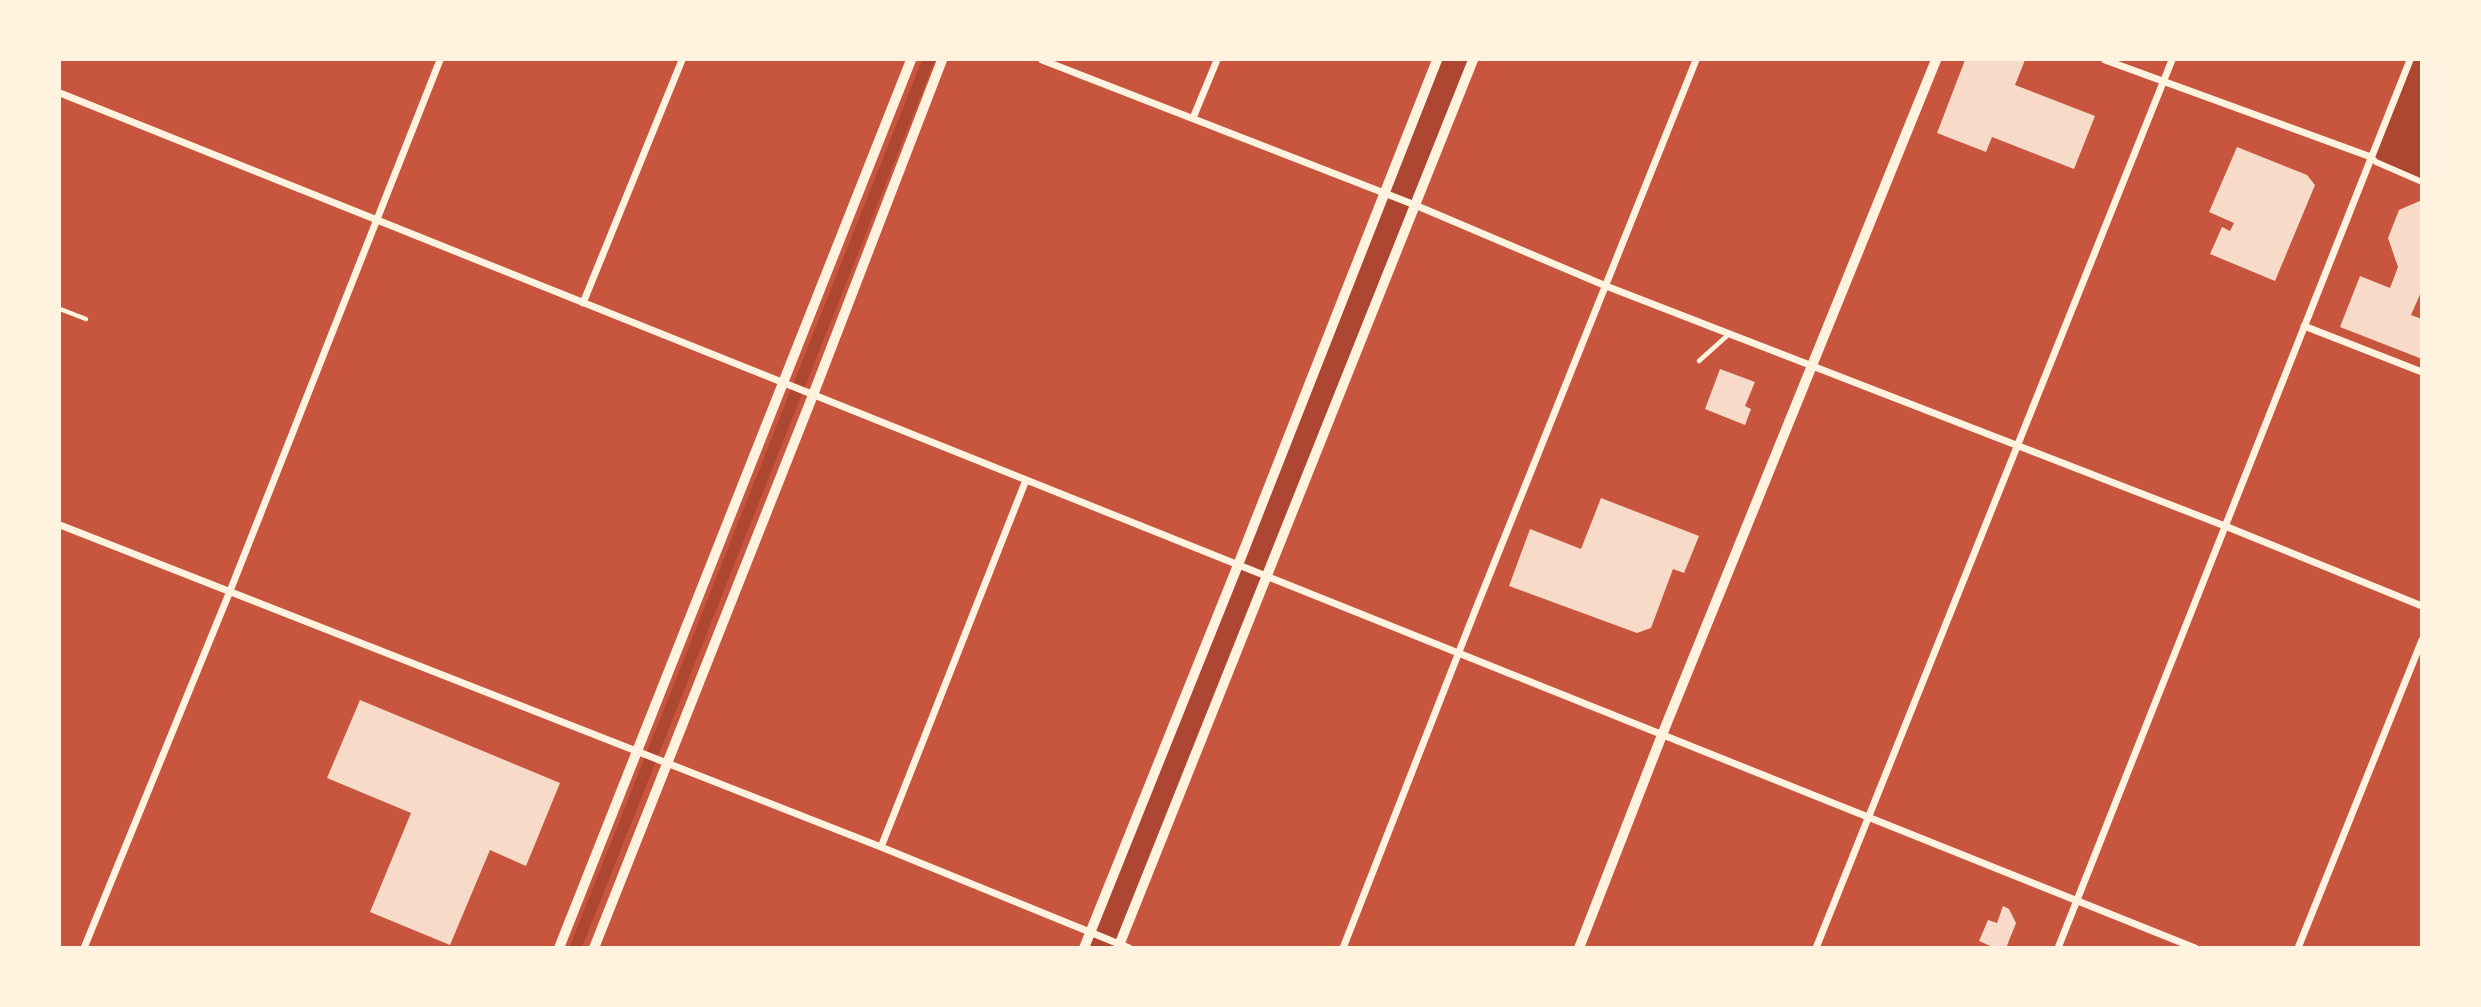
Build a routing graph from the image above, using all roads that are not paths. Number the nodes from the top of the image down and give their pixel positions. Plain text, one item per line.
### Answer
1 (440, 60) edge
2 (682, 60) edge
3 (911, 60) edge
4 (942, 60) edge
5 (1042, 60) edge
6 (1217, 60) edge
7 (1437, 60) edge
8 (1473, 60) edge
9 (1696, 60) edge
10 (1936, 60) edge
11 (2105, 60) edge
12 (2172, 60) edge
13 (2410, 60) edge
14 (2163, 81) junction
15 (60, 93) edge
16 (1193, 118) junction
17 (2371, 158) junction
18 (2421, 182) edge
19 (1383, 194) junction
20 (1415, 205) junction
21 (376, 220) junction
22 (1606, 285) junction
23 (583, 303) junction
24 (60, 309) edge
25 (86, 319) dead end
26 (2304, 326) junction
27 (1729, 334) junction
28 (1699, 361) dead end
29 (1811, 366) junction
30 (2421, 372) edge
31 (782, 382) junction
32 (813, 395) junction
33 (2016, 445) junction
34 (1026, 480) junction
35 (60, 524) edge
36 (2225, 526) junction
37 (1238, 565) junction
38 (1266, 576) junction
39 (230, 591) junction
40 (2421, 606) edge
41 (2421, 640) edge
42 (1459, 653) junction
43 (1662, 735) junction
44 (636, 751) junction
45 (667, 764) junction
46 (1867, 817) junction
47 (881, 847) junction
48 (2077, 901) junction
49 (1090, 932) junction
50 (1122, 946) edge
51 (84, 947) edge
52 (559, 947) edge
53 (594, 947) edge
54 (1084, 947) edge
55 (1343, 947) edge
56 (1579, 947) edge
57 (1816, 947) edge
58 (2057, 947) edge
59 (2194, 947) edge
60 (2298, 947) edge

1 - 21 street
2 - 23 street
3 - 31 street
4 - 32 street
5 - 16 street
6 - 16 street
7 - 19 street
8 - 20 street
9 - 22 street
10 - 29 street
11 - 14 street
12 - 14 street
13 - 17 street
14 - 17 street
14 - 33 street
15 - 21 street
16 - 19 street
17 - 18 street
17 - 26 street
19 - 20 street
19 - 37 street
20 - 22 street
20 - 38 street
21 - 23 street
21 - 39 street
22 - 27 street
22 - 42 street
23 - 31 street
24 - 25 lane
26 - 30 street
26 - 36 street
27 - 28 lane
27 - 29 street
29 - 33 street
29 - 43 street
31 - 32 street
31 - 44 street
32 - 34 street
32 - 45 street
33 - 36 street
33 - 46 street
34 - 37 street
34 - 47 street
35 - 39 street
36 - 40 street
36 - 48 street
37 - 38 street
37 - 49 street
38 - 42 street
38 - 50 street
39 - 44 street
39 - 51 street
41 - 60 street
42 - 43 street
42 - 55 street
43 - 46 street
43 - 56 street
44 - 45 street
44 - 52 street
45 - 47 street
45 - 53 street
46 - 48 street
46 - 57 street
47 - 49 street
48 - 58 street
48 - 59 street
49 - 50 street
49 - 54 street

